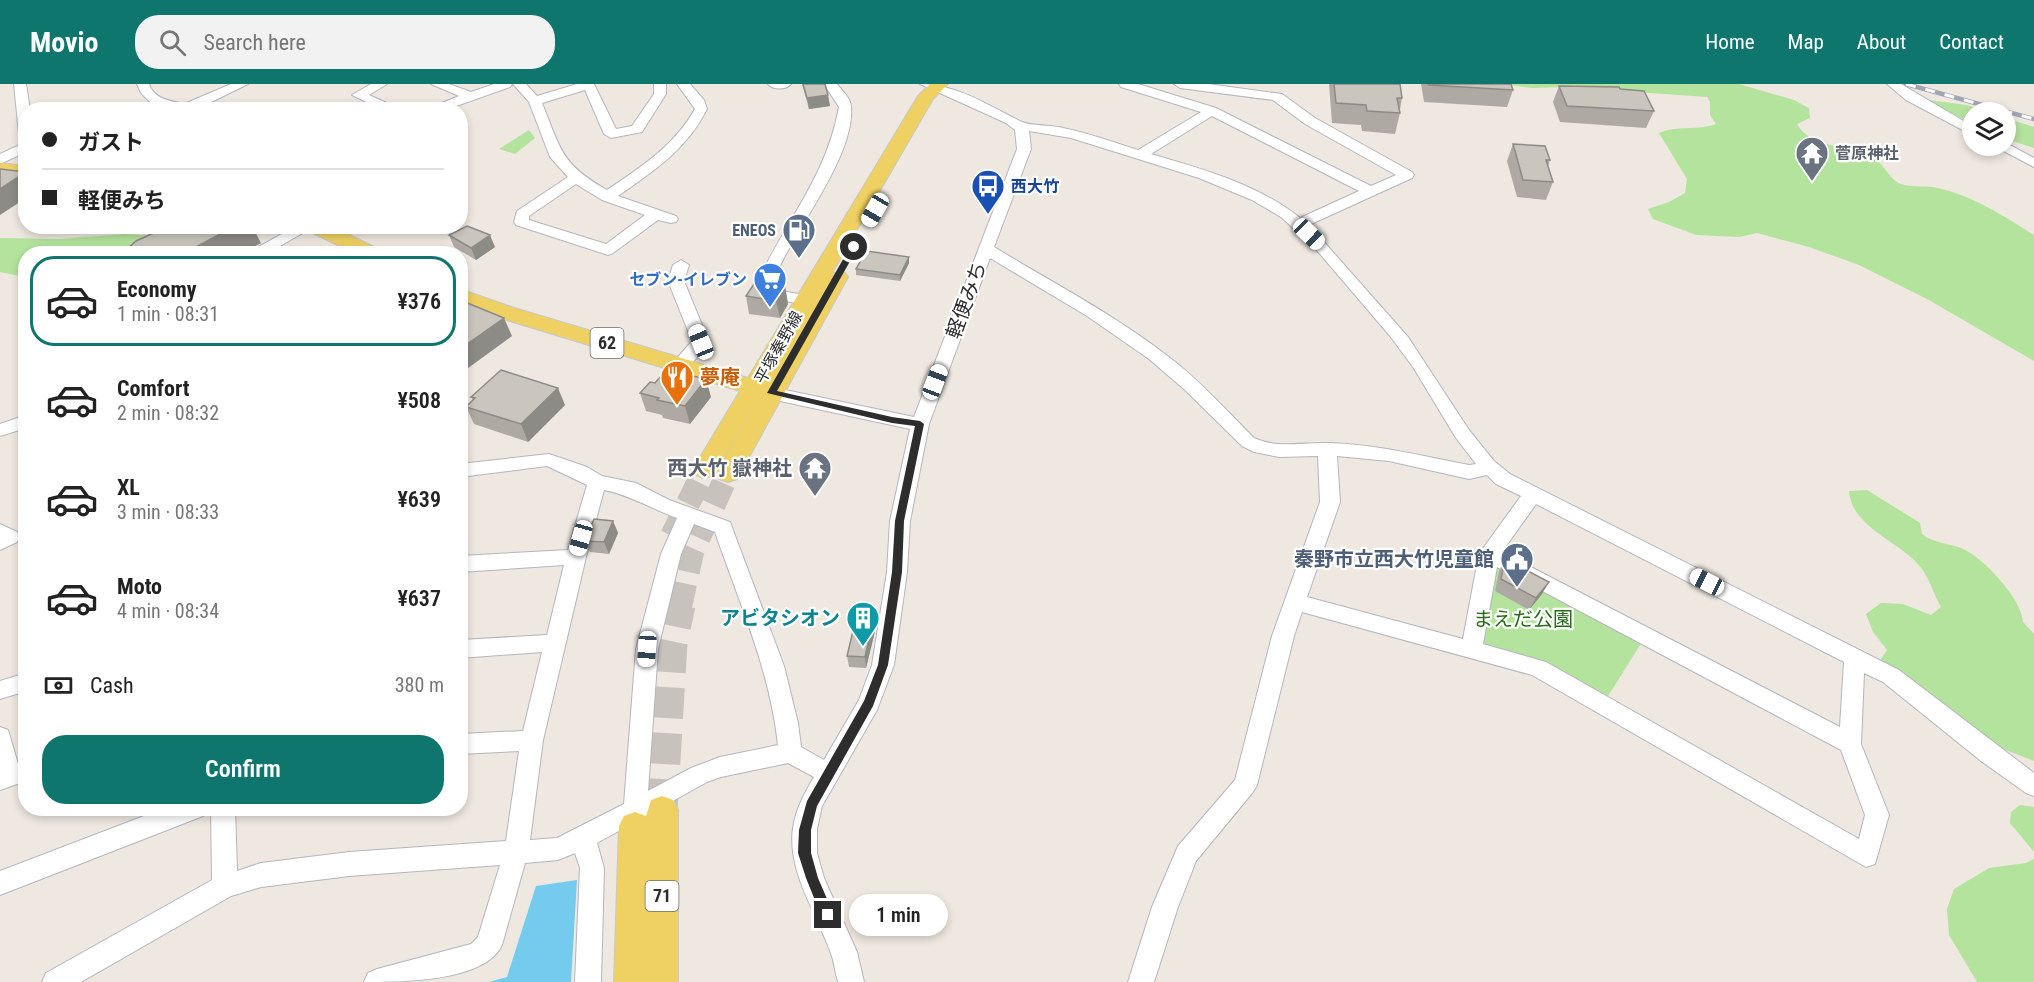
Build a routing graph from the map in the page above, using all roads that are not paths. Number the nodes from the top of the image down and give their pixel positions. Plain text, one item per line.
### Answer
1 (20, 84) edge
2 (143, 84) edge
3 (242, 84) edge
4 (381, 84) edge
5 (437, 84) edge
6 (506, 84) edge
7 (519, 84) edge
8 (587, 84) edge
9 (660, 84) edge
10 (683, 84) edge
11 (774, 84) edge
12 (785, 84) edge
13 (830, 84) edge
14 (962, 84) edge
15 (1125, 84) edge
16 (1180, 84) edge
17 (934, 86) edge
18 (1897, 87) edge
19 (470, 96) junction
20 (962, 99) junction
21 (535, 100) junction
22 (22, 102) edge
23 (160, 102) edge
24 (201, 102) edge
25 (376, 102) edge
26 (453, 102) edge
27 (1210, 111) junction
28 (1962, 125) edge
29 (1020, 127) junction
30 (18, 150) edge
31 (2016, 154) edge
32 (1139, 155) junction
33 (0, 160) edge
34 (2034, 163) edge
35 (0, 168) edge
36 (18, 171) edge
37 (576, 178) junction
38 (1371, 192) junction
39 (607, 197) junction
40 (1299, 224) junction
41 (292, 234) edge
42 (331, 234) edge
43 (269, 246) edge
44 (357, 246) edge
45 (985, 248) junction
46 (681, 265) dead end
47 (468, 298) edge
48 (815, 301) junction
49 (679, 365) junction
50 (763, 390) junction
51 (18, 424) edge
52 (920, 424) junction
53 (0, 430) edge
54 (1327, 449) junction
55 (1488, 468) junction
56 (468, 470) edge
57 (716, 471) tunnel mouth
58 (597, 482) junction
59 (1532, 495) junction
60 (689, 513) junction
61 (0, 531) edge
62 (0, 543) edge
63 (1489, 554) junction
64 (576, 557) junction
65 (468, 564) edge
66 (1295, 602) junction
67 (554, 643) junction
68 (468, 648) edge
69 (1472, 650) junction
70 (1857, 657) junction
71 (18, 684) edge
72 (0, 690) edge
73 (0, 736) edge
74 (532, 740) junction
75 (468, 744) edge
76 (1850, 744) junction
77 (790, 753) junction
78 (828, 773) junction
79 (11, 776) edge
80 (2034, 786) edge
81 (644, 815) junction
82 (174, 816) edge
83 (223, 816) edge
84 (583, 838) junction
85 (516, 853) junction
86 (0, 883) edge
87 (225, 886) junction
88 (67, 978) edge
89 (377, 982) edge
90 (588, 982) edge
91 (631, 982) edge
92 (661, 982) edge
93 (851, 982) edge
94 (1141, 982) edge

1 - 22 street
2 - 23 street
3 - 24 street
4 - 25 street
5 - 19 street
6 - 19 street
7 - 21 street
8 - 9 street
8 - 21 street
10 - 39 street
11 - 12 street
13 - 48 street
14 - 20 street
15 - 27 street
16 - 38 street
17 - 20 street
17 - 48 main road, 平塚秦野線
18 - 28 street
19 - 26 street
20 - 29 street
21 - 37 street
27 - 32 street
27 - 38 street
29 - 32 street
29 - 45 street, 軽便みち
30 - 33 street
31 - 34 street
32 - 40 street
35 - 36 main road
37 - 39 street
37 - 39 street
38 - 40 street
40 - 55 street
41 - 43 street
42 - 44 main road
45 - 52 street, 軽便みち
45 - 54 street
46 - 49 street
47 - 49 main road, 62
48 - 50 main road, 平塚秦野線
49 - 50 main road, 62
50 - 52 street
50 - 57 main road, 平塚秦野線
51 - 53 street
52 - 78 street, 軽便みち
54 - 55 street
54 - 66 street
55 - 59 street
56 - 58 street
58 - 60 street
58 - 64 street
59 - 63 street
59 - 70 street
60 - 77 street
60 - 81 street
61 - 62 street
63 - 69 street
63 - 76 street
64 - 65 street
64 - 67 street
66 - 69 street
66 - 94 street
67 - 68 street
67 - 74 street
69 - 76 street
70 - 76 street
70 - 80 street
71 - 72 street
73 - 79 street
74 - 75 street
74 - 85 street
77 - 78 street
77 - 81 street
78 - 93 street, 軽便みち
81 - 84 street
81 - 91 main road, 71
81 - 92 main road, 71
82 - 86 street
83 - 87 street
84 - 85 street
84 - 90 street
85 - 87 street
85 - 89 street
87 - 88 street

